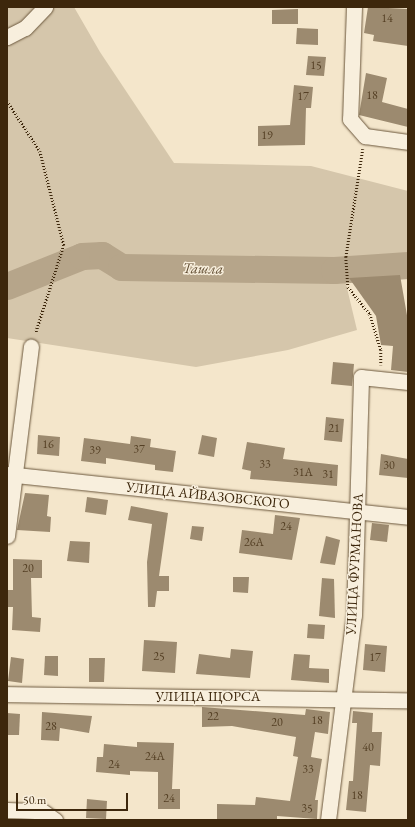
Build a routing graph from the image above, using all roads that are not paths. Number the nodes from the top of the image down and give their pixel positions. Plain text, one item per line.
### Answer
1 (45, 7) edge
2 (354, 7) edge
3 (7, 37) edge
4 (408, 142) edge
5 (31, 347) road end
6 (408, 382) edge
7 (12, 474) edge
8 (357, 512) junction
9 (408, 517) edge
10 (7, 536) edge
11 (7, 694) edge
12 (342, 697) junction
13 (408, 700) edge
14 (7, 810) edge
15 (55, 820) edge
16 (328, 820) edge

1 - 3 street
2 - 4 street
5 - 7 street
6 - 8 street, УЛИЦА ФУРМАНОВА
7 - 8 street, УЛИЦА АЙВАЗОВСКОГО
7 - 10 street
8 - 9 street, УЛИЦА АЙВАЗОВСКОГО
8 - 12 street, УЛИЦА ФУРМАНОВА
11 - 12 street, УЛИЦА ЩОРСА
12 - 13 street, УЛИЦА ЩОРСА
12 - 16 street, УЛИЦА ФУРМАНОВА
14 - 15 street

